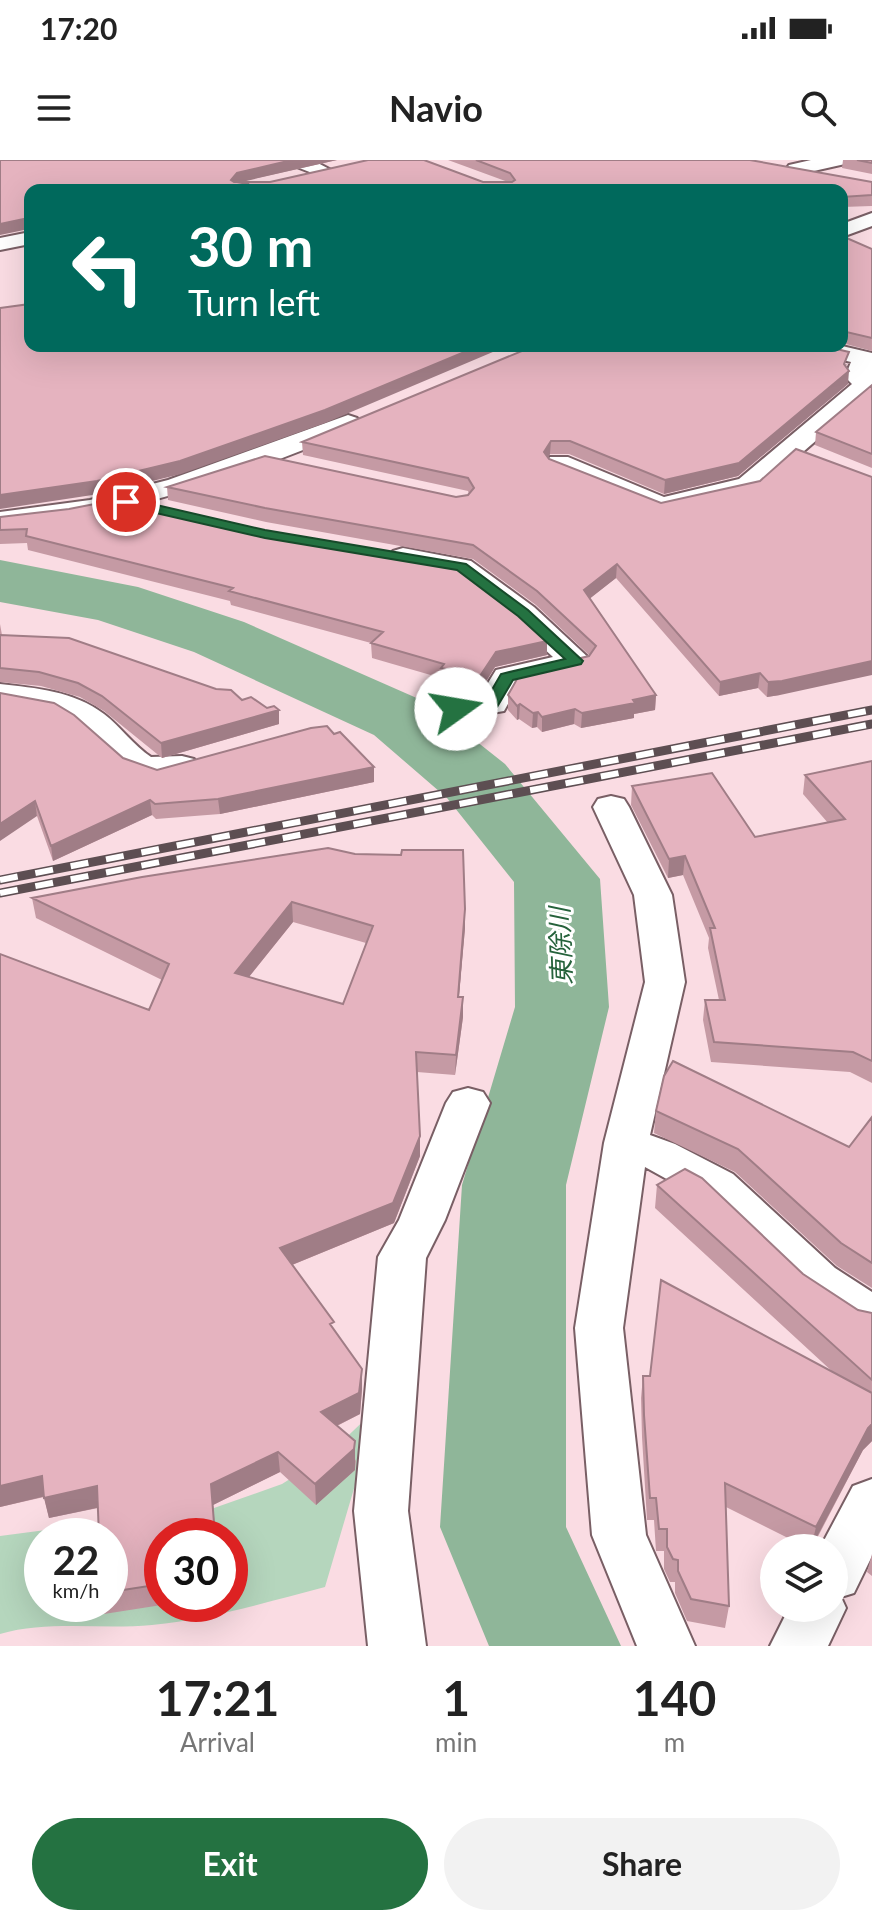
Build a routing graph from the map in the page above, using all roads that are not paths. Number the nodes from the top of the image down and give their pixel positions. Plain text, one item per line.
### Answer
1 (296, 160) edge
2 (838, 160) edge
3 (350, 166) edge
4 (796, 169) edge
5 (325, 172) junction
6 (285, 181) edge
7 (872, 219) edge
8 (848, 229) edge
9 (24, 239) edge
10 (0, 244) edge
11 (839, 352) edge
12 (869, 384) edge
13 (364, 417) edge
14 (793, 449) junction
15 (265, 458) junction
16 (819, 460) edge
17 (559, 463) edge
18 (307, 468) edge
19 (126, 502) junction
20 (184, 517) edge
21 (0, 520) edge
22 (381, 554) edge
23 (2, 695) edge
24 (456, 709) dead end
25 (205, 759) edge
26 (611, 807) dead end
27 (468, 1103) dead end
28 (626, 1143) junction
29 (872, 1316) edge
30 (872, 1502) edge
31 (848, 1548) edge
32 (811, 1622) edge
33 (397, 1646) edge
34 (666, 1646) edge
35 (799, 1646) edge

1 - 5 street
2 - 4 street
3 - 5 street
5 - 6 street
7 - 8 street
9 - 10 street
11 - 12 street
12 - 14 street
13 - 15 street
14 - 16 street
14 - 17 street
15 - 18 street
15 - 19 street
19 - 20 street
19 - 21 street
22 - 24 street
23 - 25 street
26 - 28 street
27 - 33 street
28 - 29 street
28 - 34 street
30 - 31 street
32 - 35 street

